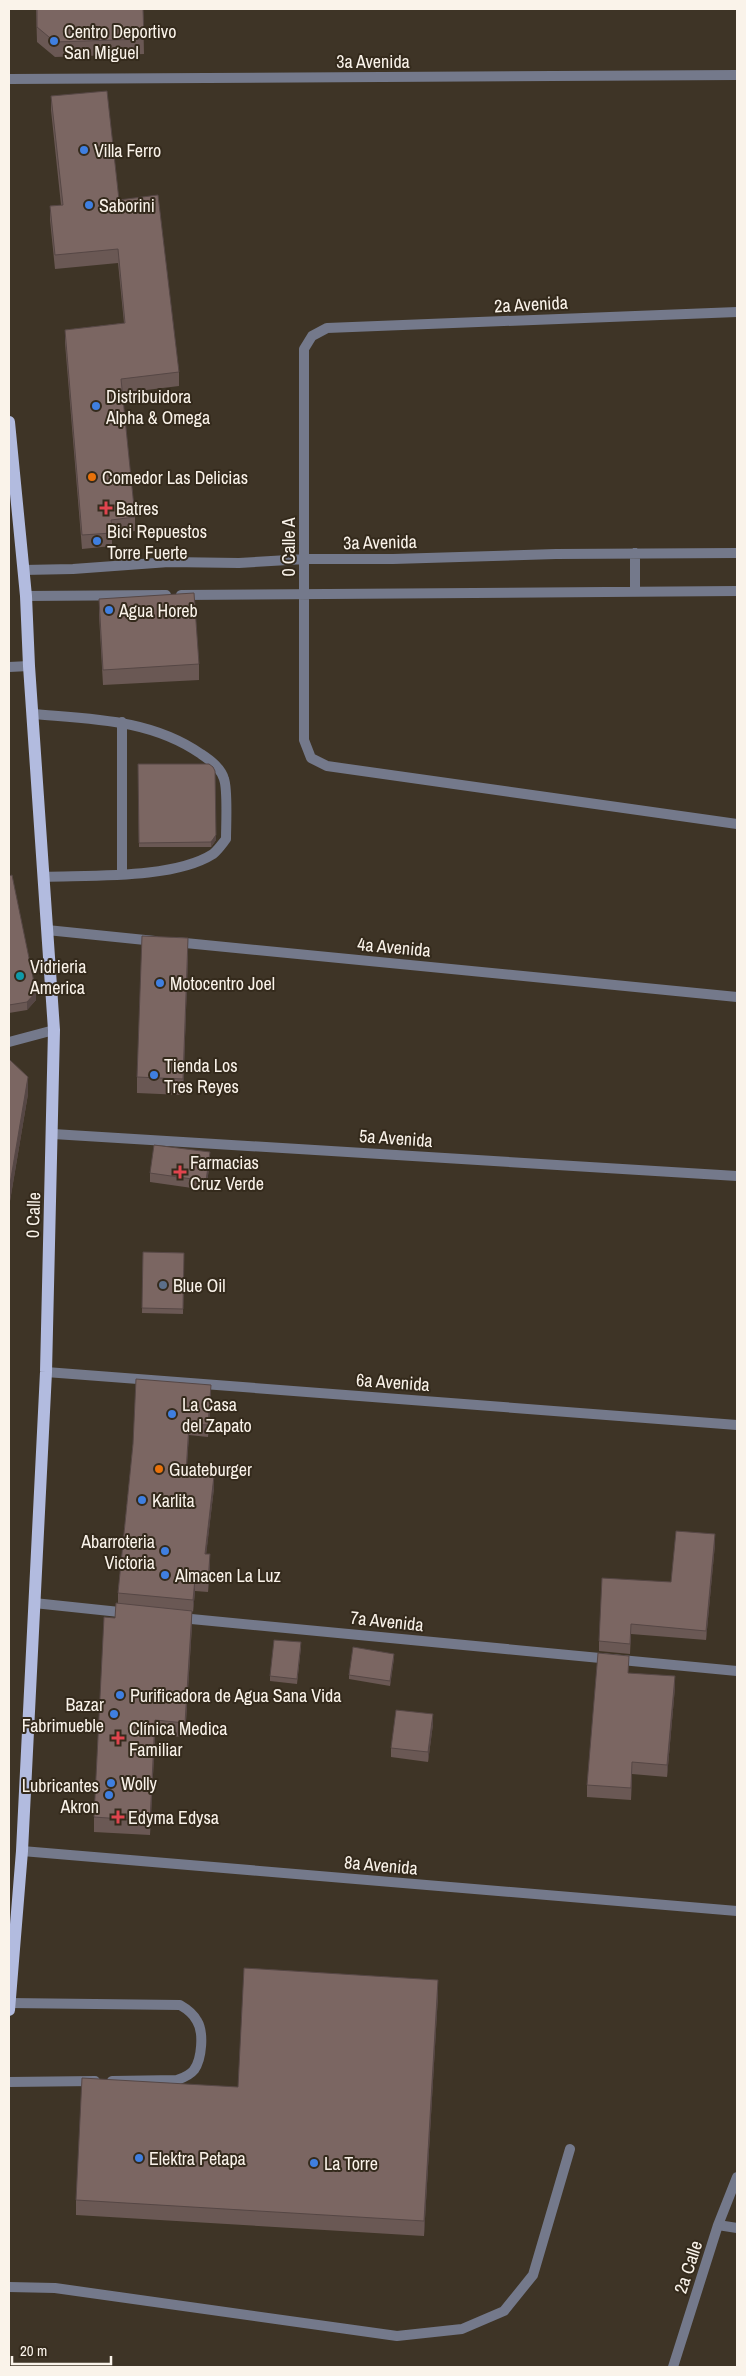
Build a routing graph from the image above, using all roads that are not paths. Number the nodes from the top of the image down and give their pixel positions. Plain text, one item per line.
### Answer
1 (737, 75) edge
2 (9, 79) edge
3 (737, 312) edge
4 (327, 328) joint
5 (9, 422) edge
6 (12, 499) edge
7 (635, 553) junction
8 (737, 553) edge
9 (305, 559) junction
10 (23, 570) junction
11 (737, 590) edge
12 (635, 591) junction
13 (304, 593) junction
14 (26, 596) junction
15 (29, 666) junction
16 (9, 667) edge
17 (33, 714) junction
18 (122, 722) junction
19 (737, 824) edge
20 (122, 873) junction
21 (44, 877) junction
22 (47, 930) junction
23 (737, 997) edge
24 (54, 1030) junction
25 (9, 1042) edge
26 (53, 1134) junction
27 (737, 1176) edge
28 (46, 1372) junction
29 (737, 1425) edge
30 (34, 1603) junction
31 (143, 1614) edge
32 (172, 1617) edge
33 (737, 1671) edge
34 (22, 1851) junction
35 (737, 1911) edge
36 (10, 1995) edge
37 (9, 2010) edge
38 (9, 2082) edge
39 (570, 2149) dead end
40 (737, 2178) edge
41 (718, 2226) junction
42 (737, 2228) edge
43 (9, 2287) edge
44 (674, 2367) edge

1 - 2 street, 3a Avenida
3 - 4 street, 2a Avenida
4 - 9 street, 0 Calle A
5 - 6 main road, 0 Calle
6 - 10 main road, 0 Calle
7 - 8 street, 3a Avenida
7 - 9 street, 3a Avenida
7 - 12 street
9 - 10 street, 3a Avenida
9 - 13 street, 0 Calle A
10 - 14 main road, 0 Calle
11 - 12 street
12 - 13 street
13 - 14 street
13 - 19 street, 0 Calle A
14 - 15 main road, 0 Calle
15 - 16 street
15 - 17 main road, 0 Calle
17 - 18 street
17 - 21 main road, 0 Calle
18 - 20 street
18 - 20 street
20 - 21 street
21 - 22 main road, 0 Calle
22 - 23 street, 4a Avenida
22 - 24 main road, 0 Calle
24 - 25 street
24 - 26 main road, 0 Calle
26 - 27 street, 5a Avenida
26 - 28 main road, 0 Calle
28 - 29 street, 6a Avenida
28 - 30 main road, 0 Calle
30 - 31 street
30 - 34 main road, 0 Calle
32 - 33 street, 7a Avenida
34 - 35 street, 8a Avenida
34 - 36 main road, 0 Calle
36 - 37 main road, 0 Calle
36 - 38 street
39 - 43 street
40 - 41 street, 2a Calle
41 - 42 street
41 - 44 street, 2a Calle

